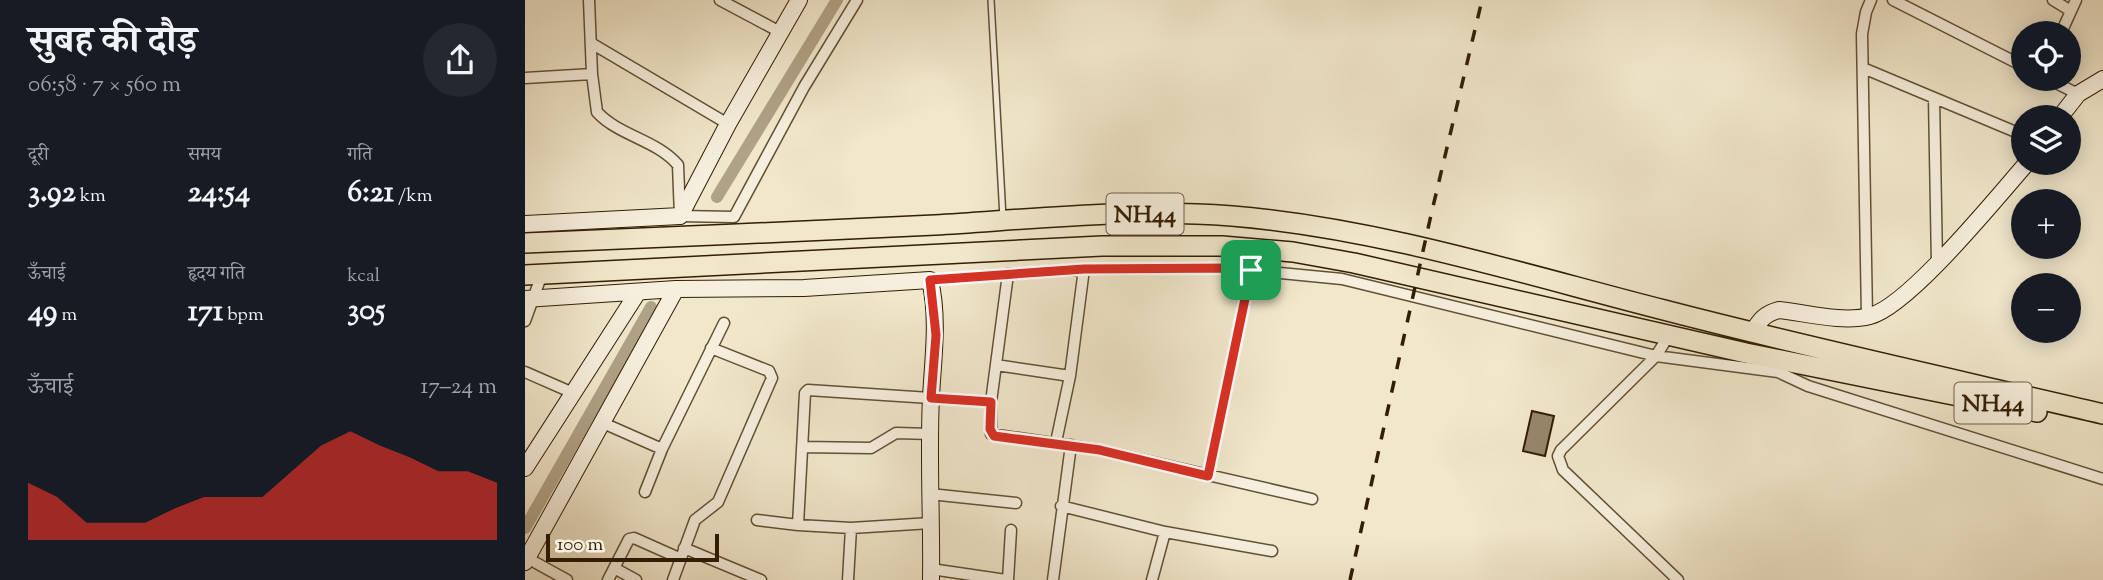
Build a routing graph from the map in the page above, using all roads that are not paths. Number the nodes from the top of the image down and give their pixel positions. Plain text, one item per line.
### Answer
1 (589, 0) edge
2 (720, 0) edge
3 (799, 0) edge
4 (857, 0) edge
5 (991, 0) edge
6 (1871, 0) edge
7 (1893, 0) edge
8 (2053, 0) edge
9 (2076, 0) edge
10 (2071, 11) junction
11 (2066, 21) edge
12 (780, 32) junction
13 (591, 43) junction
14 (2011, 60) edge
15 (1863, 68) junction
16 (592, 74) junction
17 (525, 78) edge
18 (2103, 79) edge
19 (2072, 91) edge
20 (2078, 94) junction
21 (1934, 98) junction
22 (2069, 105) edge
23 (728, 124) junction
24 (2011, 130) edge
25 (2016, 175) edge
26 (680, 216) junction
27 (1003, 221) junction
28 (525, 224) edge
29 (525, 243) edge
30 (1937, 264) junction
31 (1084, 269) junction
32 (1251, 270) junction
33 (534, 274) edge
34 (1008, 274) junction
35 (930, 280) junction
36 (675, 289) junction
37 (638, 292) junction
38 (529, 299) edge
39 (1867, 317) junction
40 (525, 321) edge
41 (724, 323) dead end
42 (1752, 332) junction
43 (1669, 335) junction
44 (711, 348) junction
45 (1656, 356) junction
46 (996, 365) junction
47 (525, 372) edge
48 (1886, 372) junction
49 (1070, 376) junction
50 (573, 393) junction
51 (931, 398) junction
52 (991, 402) junction
53 (2103, 414) edge
54 (603, 423) junction
55 (2103, 428) edge
56 (931, 434) junction
57 (1056, 442) junction
58 (1071, 445) junction
59 (802, 447) junction
60 (662, 449) junction
61 (525, 468) edge
62 (1208, 476) junction
63 (2103, 479) edge
64 (645, 492) dead end
65 (930, 494) junction
66 (1312, 499) dead end
67 (1016, 503) dead end
68 (1061, 506) junction
69 (757, 520) dead end
70 (931, 523) junction
71 (799, 525) junction
72 (851, 528) junction
73 (1011, 530) dead end
74 (1165, 531) junction
75 (1272, 551) dead end
76 (681, 553) junction
77 (526, 560) edge
78 (614, 568) junction
79 (931, 574) edge
80 (567, 580) edge
81 (608, 580) edge
82 (636, 580) edge
83 (673, 580) edge
84 (761, 580) edge
85 (848, 580) edge
86 (1007, 580) edge
87 (1053, 580) edge
88 (1152, 580) edge
89 (1678, 580) edge

1 - 13 street
2 - 12 street
3 - 12 street
4 - 26 street
5 - 27 lane
6 - 15 street
7 - 14 street
8 - 10 street
9 - 10 street
10 - 11 street
12 - 23 street
13 - 16 street
13 - 23 street
15 - 21 street
15 - 39 street
16 - 17 street
16 - 26 street
18 - 20 street
19 - 20 street
20 - 22 street
21 - 24 street
21 - 30 street
23 - 26 street
25 - 30 street
26 - 28 street
27 - 29 highway, NH44
27 - 42 highway, NH44
30 - 39 street
31 - 32 street
31 - 34 street
31 - 49 street
32 - 45 street
32 - 62 street
33 - 38 street
33 - 43 highway, NH44
34 - 35 street
34 - 46 street
35 - 36 street
35 - 51 street
36 - 37 street
36 - 54 street
37 - 38 street
37 - 50 street
38 - 40 street
39 - 42 street
41 - 44 street
42 - 48 highway, NH44
43 - 45 street
43 - 48 highway, NH44
44 - 60 street
44 - 76 street
45 - 63 street
45 - 89 street
46 - 49 street
46 - 52 street
47 - 50 street
48 - 53 highway, NH44
48 - 55 highway, NH44
49 - 57 street
50 - 61 street
51 - 52 street
51 - 56 street
51 - 59 street
52 - 57 street
54 - 60 street
54 - 77 street
56 - 59 street
56 - 65 street
57 - 58 street
58 - 62 street
58 - 68 street
59 - 71 street
60 - 64 street
62 - 66 street
65 - 67 street
65 - 70 street
68 - 74 street
68 - 87 street
69 - 71 street
70 - 72 street
70 - 79 street
71 - 72 street
72 - 85 street
73 - 86 street
74 - 75 street
74 - 88 street
76 - 78 street
76 - 83 street
76 - 84 street
77 - 80 street
78 - 81 street
78 - 82 street
79 - 86 street

